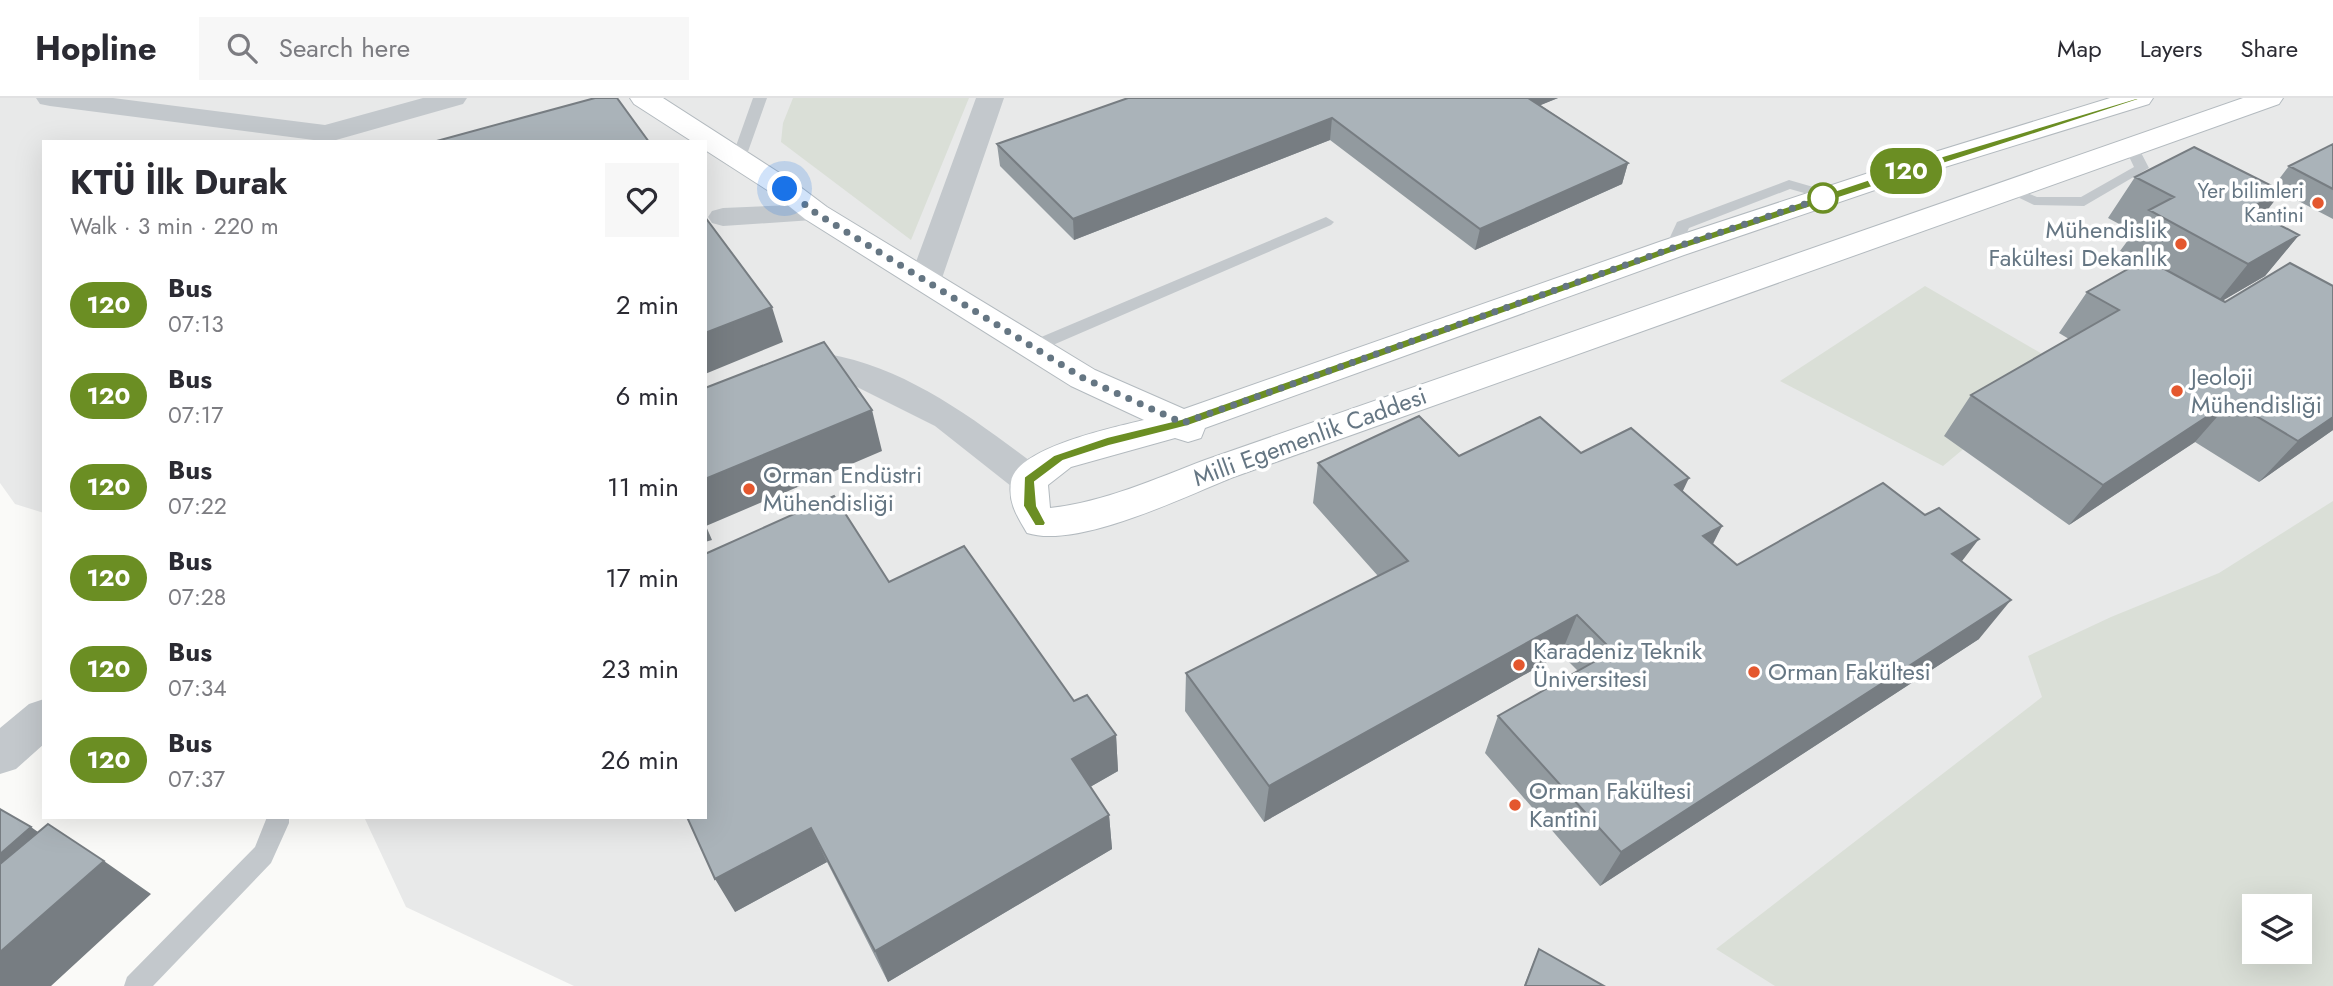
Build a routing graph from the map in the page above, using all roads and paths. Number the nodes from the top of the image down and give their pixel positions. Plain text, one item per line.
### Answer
1 (50, 98) edge
2 (453, 98) edge
3 (644, 98) edge
4 (761, 98) edge
5 (990, 98) edge
6 (2139, 98) edge
7 (2269, 98) edge
8 (738, 160) junction
9 (816, 213) junction
10 (723, 217) dead end
11 (1326, 222) dead end
12 (925, 281) junction
13 (1032, 347) junction
14 (707, 404) edge
15 (1183, 423) junction
16 (1218, 469) junction
17 (1029, 480) junction
18 (42, 719) edge
19 (0, 755) edge
20 (278, 819) edge
21 (136, 986) edge

1 - 2 street
3 - 8 street
4 - 8 lane
5 - 12 street
6 - 15 street
7 - 16 street, Milli Egemenlik Caddesi
8 - 9 street
9 - 10 street
9 - 12 street
11 - 13 lane
12 - 13 street
13 - 15 street
14 - 17 street
15 - 16 street
15 - 17 street
16 - 17 street, Milli Egemenlik Caddesi
18 - 19 street
20 - 21 lane

